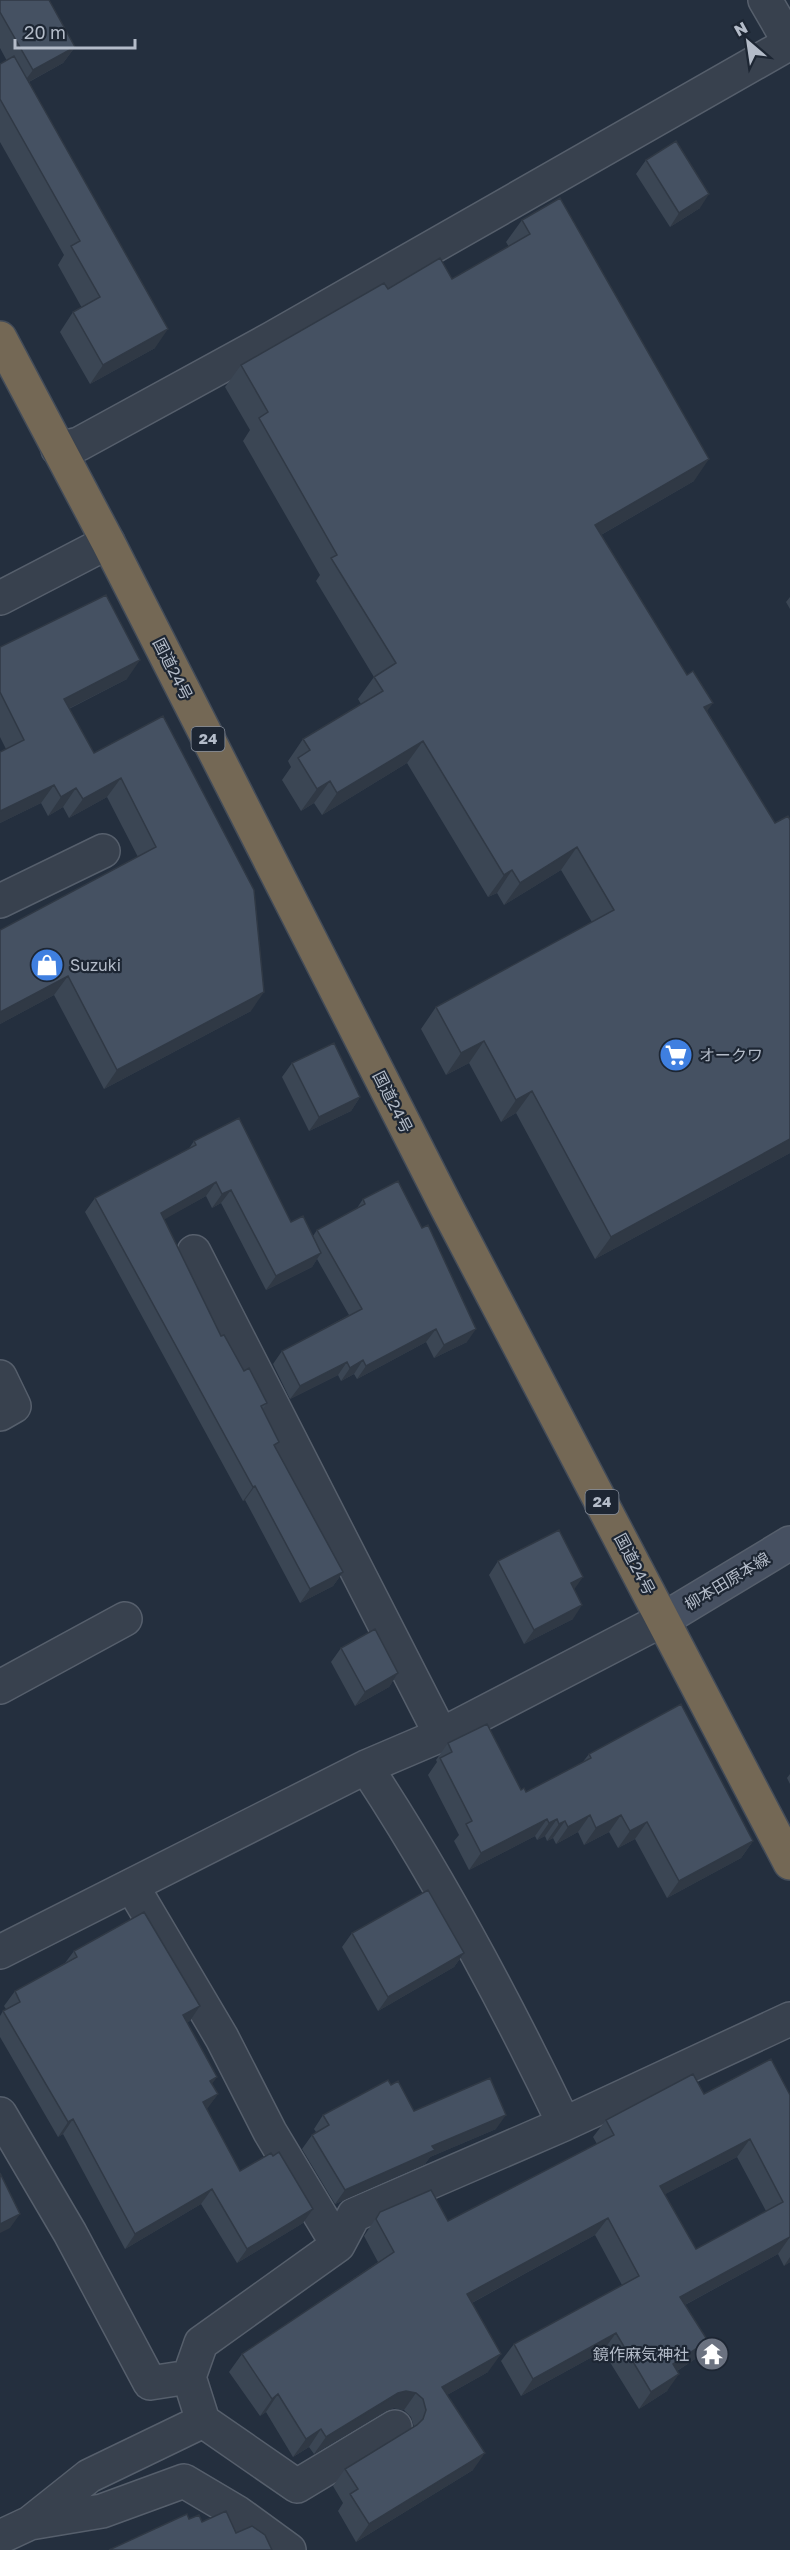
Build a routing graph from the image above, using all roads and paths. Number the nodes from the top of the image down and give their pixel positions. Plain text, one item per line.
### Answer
1 (775, 3) edge
2 (0, 338) edge
3 (58, 449) junction
4 (108, 542) junction
5 (0, 598) edge
6 (103, 851) dead end
7 (0, 902) edge
8 (194, 1252) dead end
9 (0, 1377) edge
10 (0, 1414) edge
11 (790, 1543) edge
12 (125, 1619) dead end
13 (664, 1619) junction
14 (0, 1688) edge
15 (441, 1735) junction
16 (366, 1767) junction
17 (790, 1863) edge
18 (132, 1886) junction
19 (0, 1952) edge
20 (790, 2019) edge
21 (0, 2114) edge
22 (564, 2124) junction
23 (338, 2246) junction
24 (189, 2378) junction
25 (202, 2421) junction
26 (395, 2427) dead end
27 (30, 2523) junction
28 (0, 2537) edge
29 (289, 2550) edge

1 - 3 street
2 - 3 highway, 国道24号 / 24
3 - 4 highway, 国道24号 / 24
4 - 5 street
4 - 13 highway, 国道24号 / 24
6 - 7 street
8 - 15 street
9 - 10 street
11 - 13 main road, 柳本田原本線
12 - 14 street
13 - 15 street
13 - 17 highway, 国道24号 / 24
15 - 16 street
16 - 18 street
16 - 22 street
18 - 19 street
18 - 23 street
20 - 22 street
21 - 24 street
22 - 23 street
23 - 24 street
24 - 25 street
25 - 26 street
25 - 27 street
27 - 28 street
27 - 29 street

